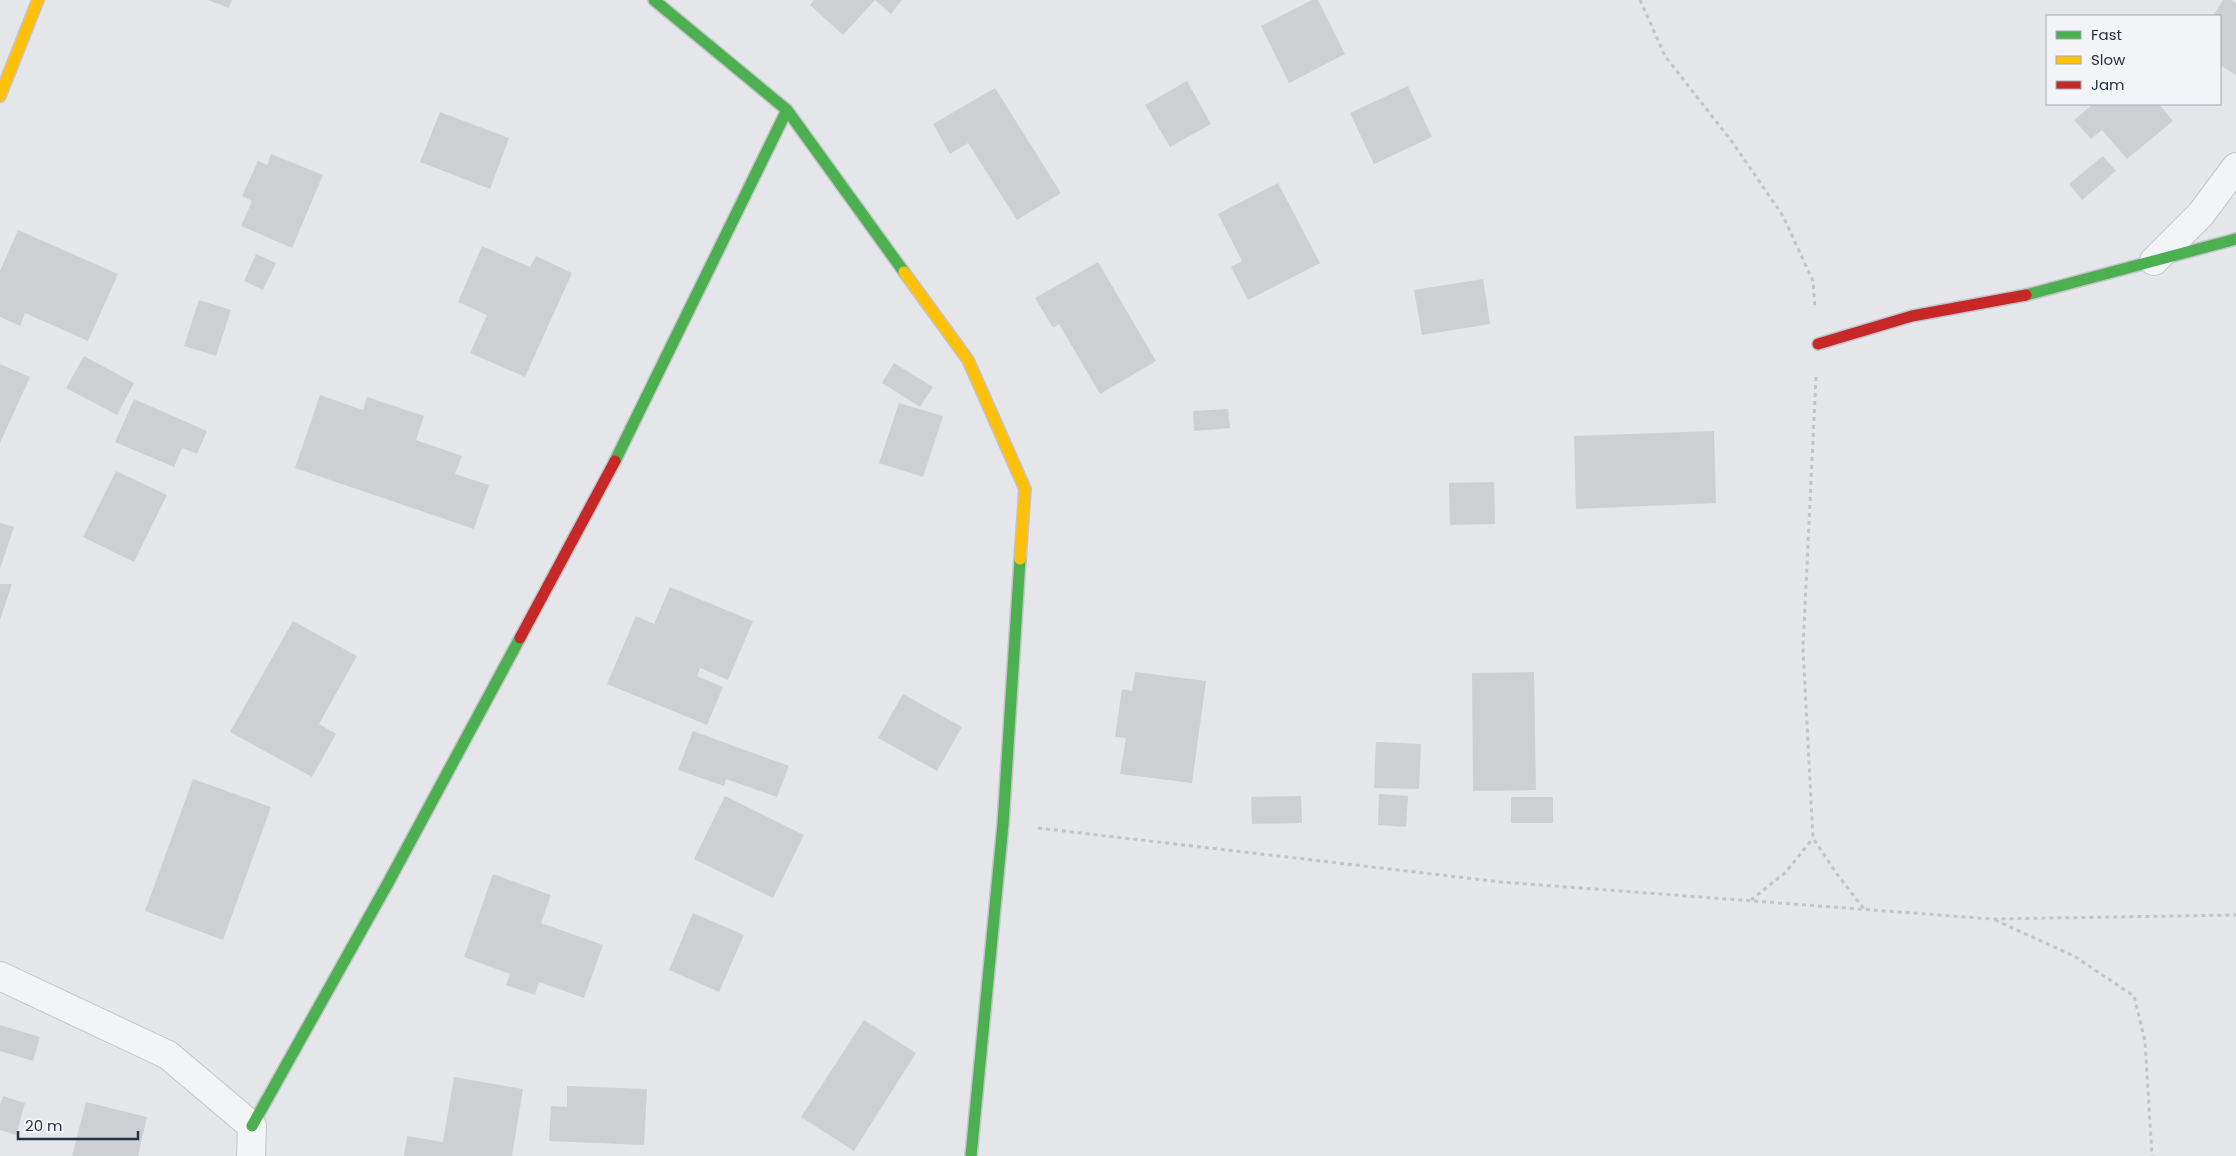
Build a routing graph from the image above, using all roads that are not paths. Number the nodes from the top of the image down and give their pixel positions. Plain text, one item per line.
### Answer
1 (38, 0) edge
2 (654, 0) edge
3 (0, 96) edge
4 (788, 110) junction
5 (2236, 167) edge
6 (2236, 239) edge
7 (2154, 261) junction
8 (1818, 344) road end
9 (0, 976) edge
10 (252, 1126) junction
11 (252, 1156) edge
12 (971, 1156) edge

1 - 3 street
2 - 4 street
4 - 10 street
4 - 12 street
5 - 7 street
6 - 7 street
7 - 8 street
9 - 10 street
10 - 11 street

